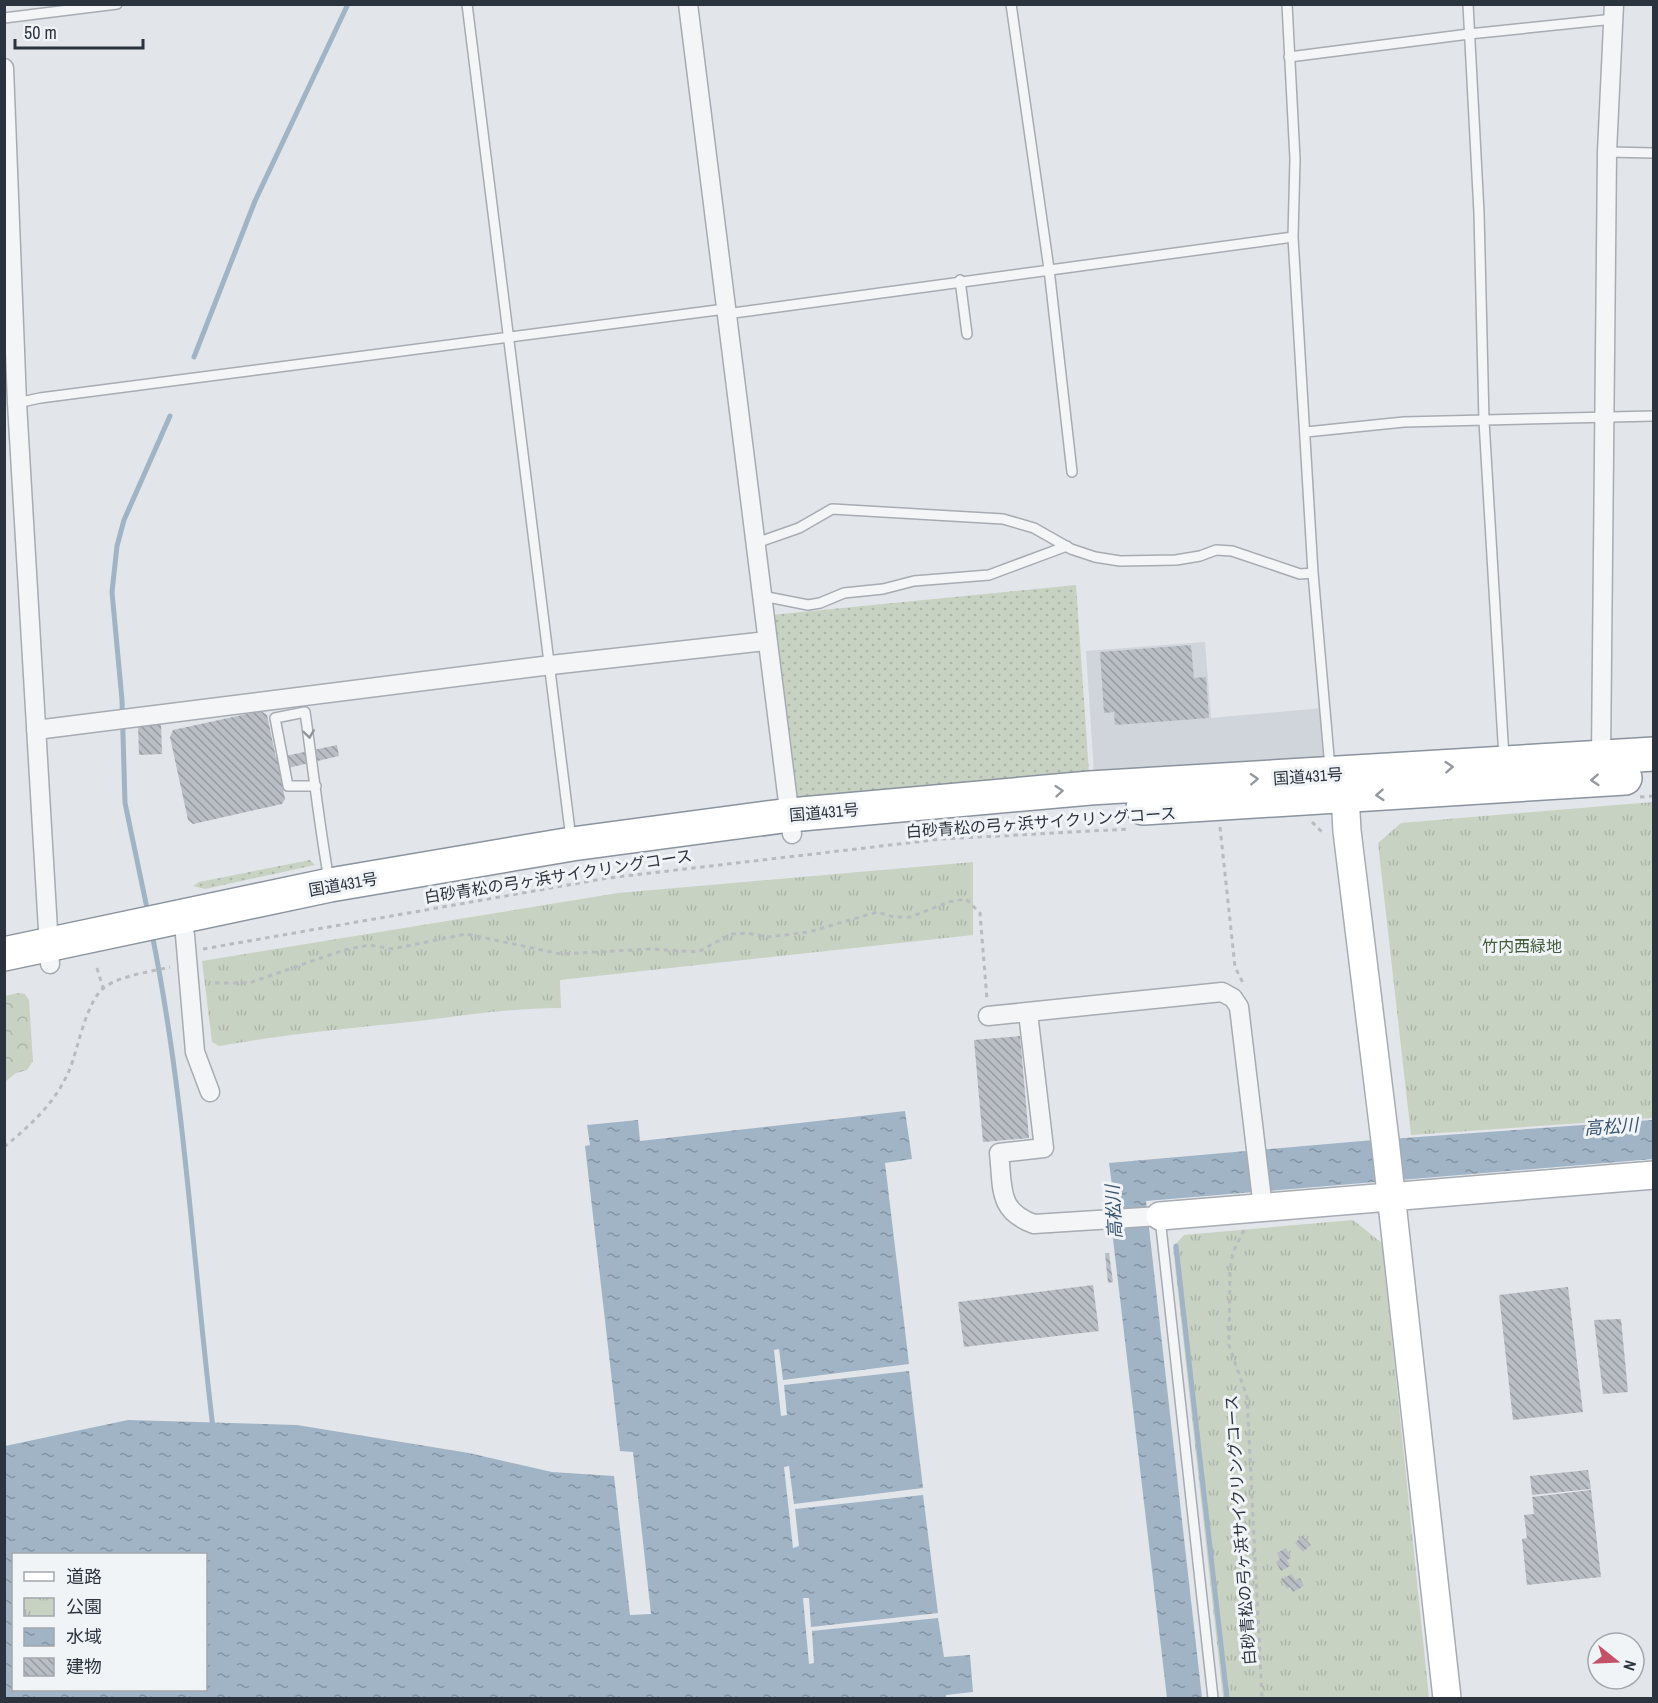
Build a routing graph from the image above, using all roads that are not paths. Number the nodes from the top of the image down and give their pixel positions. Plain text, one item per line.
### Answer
1 (117, 4) edge
2 (467, 4) edge
3 (688, 4) edge
4 (1011, 4) edge
5 (1287, 4) edge
6 (1468, 4) edge
7 (1614, 12) edge
8 (4, 18) edge
9 (1469, 34) junction
10 (1289, 57) junction
11 (4, 68) edge
12 (1607, 152) junction
13 (1653, 153) edge
14 (1293, 237) junction
15 (1049, 269) junction
16 (960, 280) junction
17 (726, 312) junction
18 (967, 334) dead end
19 (510, 338) junction
20 (11, 404) edge
21 (1603, 416) junction
22 (1653, 416) edge
23 (1484, 422) junction
24 (1306, 432) junction
25 (1072, 472) dead end
26 (756, 543) junction
27 (1067, 546) junction
28 (1312, 573) junction
29 (762, 596) junction
30 (766, 641) junction
31 (551, 665) junction
32 (36, 730) junction
33 (1653, 754) edge
34 (1601, 757) junction
35 (1505, 763) junction
36 (1653, 776) edge
37 (316, 786) junction
38 (1338, 786) junction
39 (791, 825) junction
40 (572, 844) junction
41 (330, 885) junction
42 (179, 942) junction
43 (4, 954) edge
44 (50, 954) junction
45 (4, 974) edge
46 (1028, 1013) junction
47 (988, 1016) road end
48 (210, 1092) dead end
49 (1653, 1175) edge
50 (1391, 1188) junction
51 (1257, 1207) junction
52 (1155, 1217) junction
53 (1213, 1698) edge
54 (1448, 1698) edge

1 - 8 lane
2 - 19 lane
3 - 17 street
4 - 15 lane
5 - 10 lane
6 - 9 lane
7 - 9 lane
7 - 12 street
9 - 10 lane
9 - 23 lane
10 - 14 lane
11 - 20 street
12 - 13 lane
12 - 21 street
14 - 15 lane
14 - 24 lane
15 - 16 lane
15 - 25 lane
16 - 17 lane
16 - 18 lane
17 - 19 lane
17 - 26 street
19 - 20 lane
19 - 31 lane
20 - 32 street
21 - 22 lane
21 - 23 lane
21 - 34 street
23 - 24 lane
23 - 35 lane
24 - 28 lane
26 - 27 lane
26 - 29 street
27 - 28 lane
27 - 29 lane
28 - 38 lane
29 - 30 street
30 - 31 street
30 - 39 street
31 - 32 street
31 - 40 lane
32 - 44 street
33 - 34 highway, 国道431号
34 - 35 highway, 国道431号
38 -> 35 highway, 国道431号
36 -> 38 highway, 国道431号
37 -> 37 lane
37 - 41 lane
38 - 39 highway, 国道431号
38 - 50 street
39 - 40 highway, 国道431号
39 - 42 highway, 国道431号
40 - 41 highway, 国道431号
41 - 42 highway, 国道431号
42 - 44 highway, 国道431号
42 - 48 street
43 - 44 highway, 国道431号
44 - 45 highway, 国道431号
46 - 47 street
46 - 51 street
46 - 52 street
49 - 50 street
50 - 51 street
50 - 54 street
51 - 52 street
52 - 53 lane

